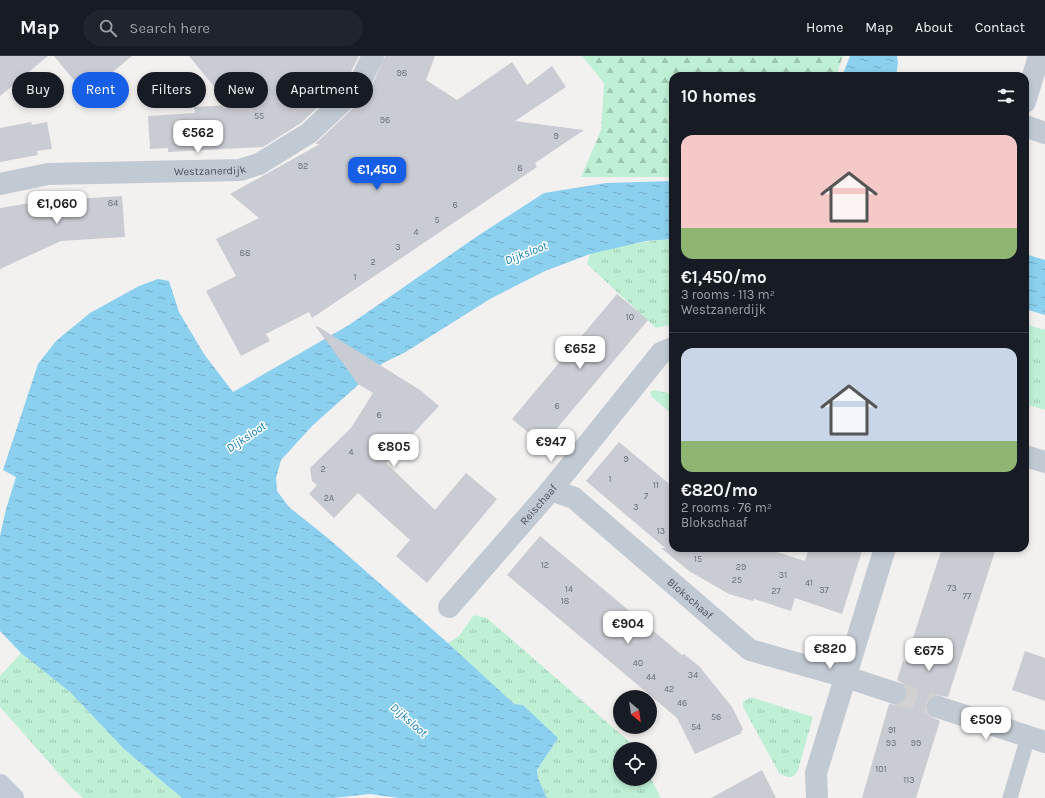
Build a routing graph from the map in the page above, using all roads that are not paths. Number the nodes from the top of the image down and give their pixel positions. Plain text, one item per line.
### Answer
1 (373, 56) edge
2 (1039, 56) edge
3 (1029, 89) edge
4 (1029, 127) edge
5 (1045, 133) edge
6 (0, 184) edge
7 (669, 350) edge
8 (1029, 457) edge
9 (1045, 462) edge
10 (551, 490) junction
11 (884, 552) edge
12 (449, 608) dead end
13 (846, 677) junction
14 (896, 693) tunnel mouth
15 (938, 707) tunnel mouth
16 (1037, 740) edge
17 (0, 785) edge
18 (13, 798) edge
19 (817, 798) edge
20 (1010, 798) edge

1 - 6 street, Westzanerdijk
2 - 3 street
4 - 5 street
7 - 10 street, Reischaaf
8 - 9 street
10 - 12 street, Reischaaf
10 - 13 street, Blokschaaf
11 - 13 street
13 - 14 street, Blokschaaf
13 - 19 street
15 - 16 street
16 - 20 lane
17 - 18 street

